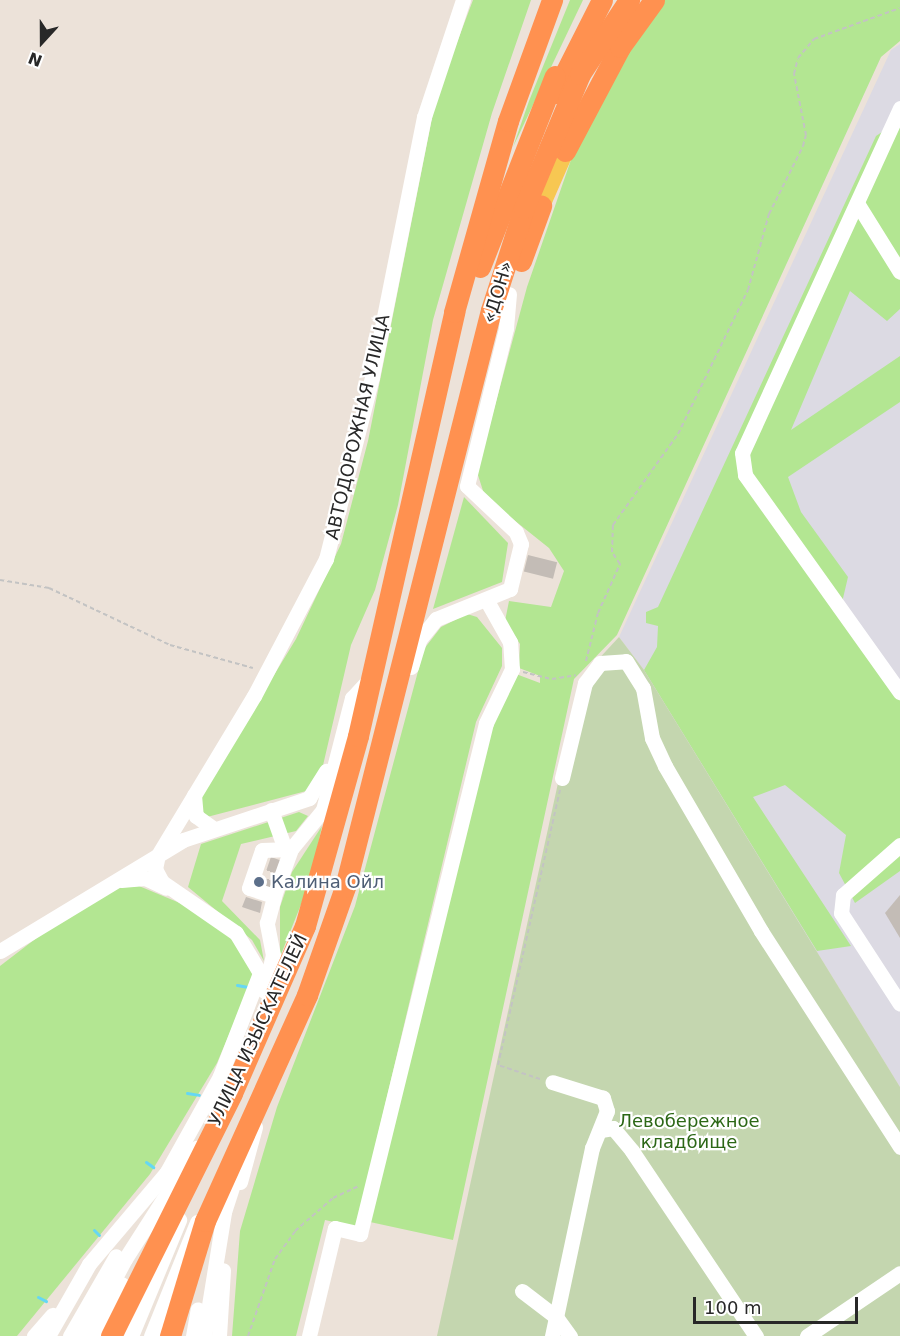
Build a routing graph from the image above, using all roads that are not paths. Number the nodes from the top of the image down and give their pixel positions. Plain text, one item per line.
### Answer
1 (463, 0) edge
2 (552, 0) edge
3 (594, 0) edge
4 (602, 0) edge
5 (629, 0) edge
6 (654, 0) edge
7 (900, 108) edge
8 (565, 151) joint
9 (857, 203) junction
10 (541, 206) joint
11 (900, 272) edge
12 (509, 294) junction
13 (412, 498) junction
14 (487, 601) junction
15 (419, 603) junction
16 (369, 680) junction
17 (900, 692) edge
18 (352, 699) junction
19 (385, 737) junction
20 (562, 778) road end
21 (196, 789) junction
22 (270, 810) junction
23 (211, 827) junction
24 (900, 845) edge
25 (280, 852) junction
26 (158, 855) junction
27 (104, 887) junction
28 (175, 892) junction
29 (274, 896) junction
30 (0, 951) edge
31 (900, 1004) edge
32 (552, 1082) road end
33 (260, 1107) junction
34 (601, 1130) junction
35 (900, 1148) edge
36 (231, 1166) junction
37 (181, 1175) junction
38 (159, 1248) junction
39 (128, 1262) junction
40 (199, 1263) junction
41 (900, 1274) edge
42 (152, 1287) junction
43 (522, 1291) dead end
44 (62, 1303) junction
45 (556, 1317) junction
46 (34, 1336) edge
47 (46, 1336) edge
48 (56, 1336) edge
49 (63, 1336) edge
50 (70, 1336) edge
51 (77, 1336) edge
52 (84, 1336) edge
53 (91, 1336) edge
54 (98, 1336) edge
55 (105, 1336) edge
56 (111, 1336) edge
57 (118, 1336) edge
58 (124, 1336) edge
59 (131, 1336) edge
60 (137, 1336) edge
61 (145, 1336) edge
62 (151, 1336) edge
63 (157, 1336) edge
64 (162, 1336) edge
65 (172, 1336) edge
66 (183, 1336) edge
67 (195, 1336) edge
68 (206, 1336) edge
69 (218, 1336) edge
70 (309, 1336) edge
71 (552, 1336) edge
72 (570, 1336) edge
73 (756, 1336) edge
74 (807, 1336) edge

1 - 21 lane, АВТОДОРОЖНАЯ УЛИЦА
2 - 13 highway
3 - 13 highway
4 - 15 highway
5 - 15 highway, «ДОН»
6 - 8 highway
7 - 9 lane
8 - 10 main road
9 - 11 lane
9 - 17 lane
10 - 12 highway
12 - 14 lane
12 - 15 highway
13 - 16 highway, УЛИЦА ИЗЫСКАТЕЛЕЙ
14 - 19 lane
14 - 70 lane
15 - 19 highway, УЛИЦА ИЗЫСКАТЕЛЕЙ
16 - 18 lane
16 - 37 highway, УЛИЦА ИЗЫСКАТЕЛЕЙ
18 - 22 lane
18 - 25 lane
19 - 33 highway, УЛИЦА ИЗЫСКАТЕЛЕЙ
20 - 35 lane
21 - 23 lane
21 - 26 lane, АВТОДОРОЖНАЯ УЛИЦА
22 - 23 lane
22 - 25 lane
23 - 26 lane
24 - 31 lane
25 - 29 lane
25 - 29 lane
26 - 27 lane
26 - 28 lane
27 - 28 lane
27 - 30 lane
28 - 37 lane
29 - 37 lane
32 - 34 lane
33 - 36 highway, УЛИЦА ИЗЫСКАТЕЛЕЙ
33 - 40 lane
33 - 40 lane
34 - 45 lane
34 - 73 lane
36 - 40 highway, УЛИЦА ИЗЫСКАТЕЛЕЙ
36 - 40 lane
37 - 38 lane
37 - 39 highway, УЛИЦА ИЗЫСКАТЕЛЕЙ
37 - 39 lane
37 - 42 lane
37 - 44 lane
37 - 48 lane
38 - 57 lane
38 - 58 lane
39 - 49 lane
39 - 50 lane
39 - 51 lane
39 - 52 lane
39 - 53 lane
39 - 54 lane
39 - 55 lane
39 - 56 highway, УЛИЦА ИЗЫСКАТЕЛЕЙ
40 - 61 lane
40 - 62 lane
40 - 63 lane
40 - 64 lane
40 - 65 highway, УЛИЦА ИЗЫСКАТЕЛЕЙ
40 - 66 lane
40 - 67 lane
40 - 68 lane
40 - 69 lane
40 - 69 lane
41 - 74 lane
42 - 59 lane
42 - 60 lane
43 - 45 lane
44 - 46 lane
44 - 47 lane
45 - 71 lane
45 - 72 lane

